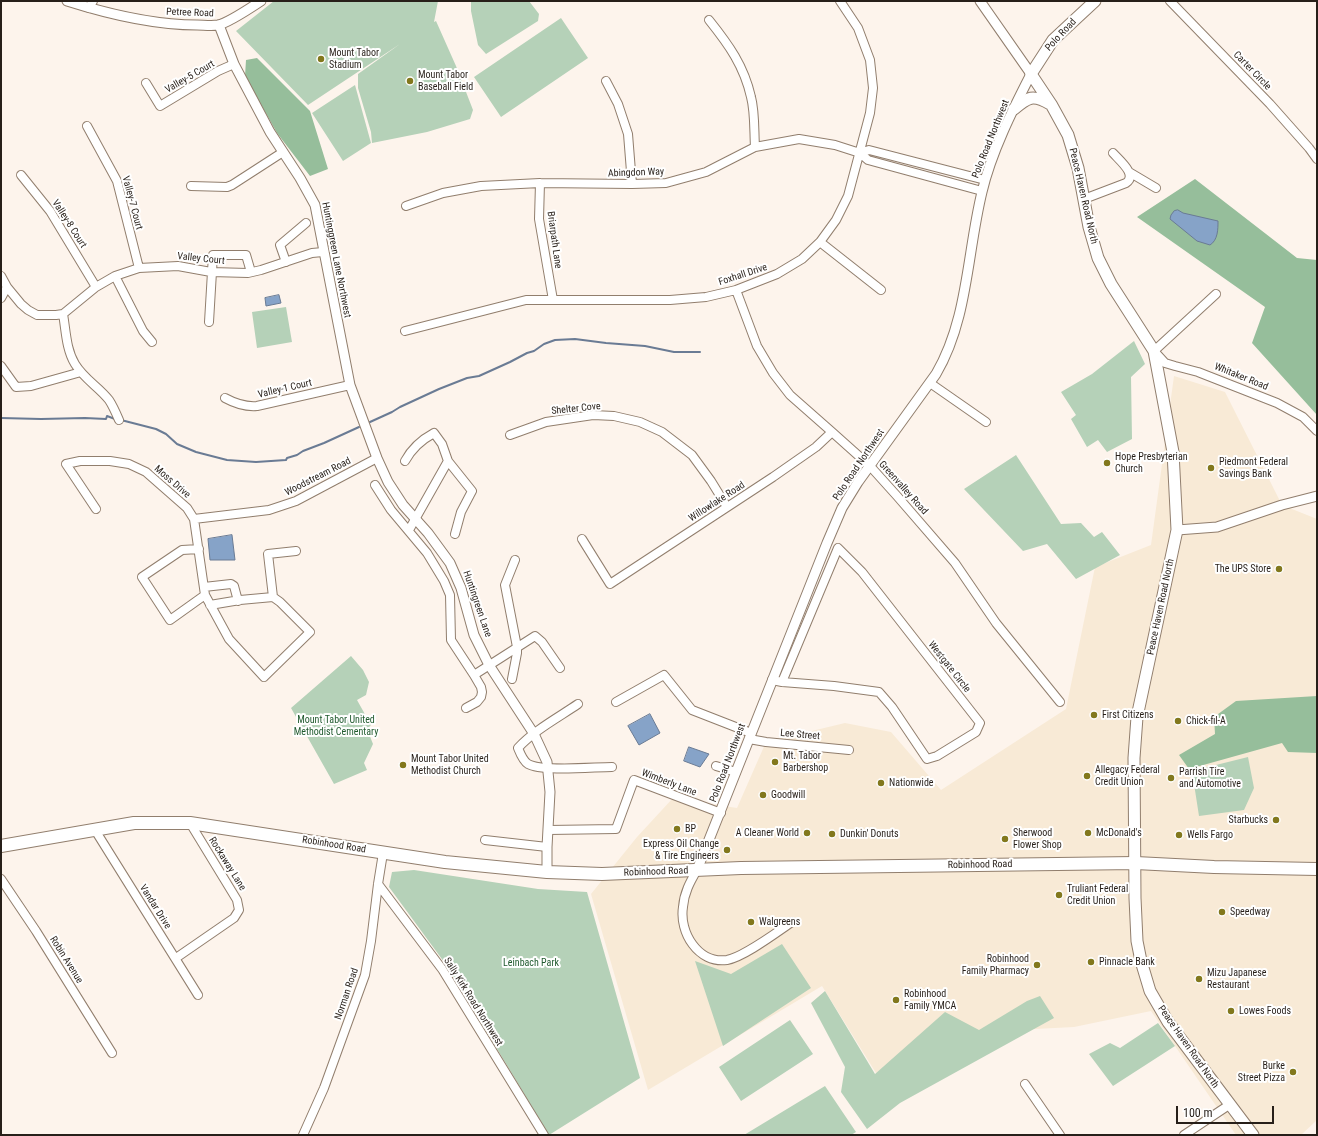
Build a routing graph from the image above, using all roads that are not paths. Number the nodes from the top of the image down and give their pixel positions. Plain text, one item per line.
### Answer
1 (67, 1) edge
2 (261, 1) edge
3 (840, 1) edge
4 (980, 1) edge
5 (1095, 1) edge
6 (1170, 1) edge
7 (91, 4) edge
8 (709, 20) dead end
9 (219, 25) junction
10 (234, 64) junction
11 (1031, 74) junction
12 (606, 81) dead end
13 (146, 83) dead end
14 (1051, 104) junction
15 (1014, 109) junction
16 (87, 126) dead end
17 (755, 147) junction
18 (283, 152) junction
19 (860, 153) junction
20 (1113, 153) dead end
21 (1317, 159) edge
22 (1129, 172) junction
23 (21, 175) dead end
24 (985, 180) junction
25 (540, 183) junction
26 (632, 184) junction
27 (191, 186) dead end
28 (1156, 188) dead end
29 (982, 191) junction
30 (1084, 199) junction
31 (406, 206) dead end
32 (306, 223) dead end
33 (820, 242) junction
34 (323, 252) junction
35 (286, 262) junction
36 (139, 268) junction
37 (211, 272) junction
38 (251, 272) junction
39 (1, 276) edge
40 (115, 276) junction
41 (7, 287) junction
42 (96, 287) junction
43 (736, 290) junction
44 (881, 290) dead end
45 (1216, 294) dead end
46 (1, 298) edge
47 (554, 300) junction
48 (63, 314) junction
49 (209, 322) dead end
50 (405, 331) dead end
51 (152, 342) dead end
52 (1154, 351) junction
53 (1, 366) edge
54 (81, 372) junction
55 (930, 383) junction
56 (350, 385) junction
57 (225, 398) dead end
58 (120, 420) dead end
59 (986, 422) dead end
60 (364, 424) joint
61 (1317, 431) edge
62 (832, 432) junction
63 (510, 434) dead end
64 (377, 458) junction
65 (405, 462) dead end
66 (448, 462) junction
67 (870, 466) junction
68 (375, 485) dead end
69 (1317, 496) edge
70 (727, 507) junction
71 (96, 509) dead end
72 (415, 519) junction
73 (194, 520) junction
74 (408, 530) junction
75 (1177, 530) junction
76 (455, 534) dead end
77 (582, 539) dead end
78 (827, 543) junction
79 (838, 548) junction
80 (199, 549) junction
81 (296, 551) dead end
82 (515, 560) dead end
83 (204, 587) junction
84 (205, 595) junction
85 (273, 597) junction
86 (238, 600) junction
87 (210, 605) junction
88 (517, 647) junction
89 (489, 665) junction
90 (560, 668) dead end
91 (474, 675) junction
92 (512, 679) dead end
93 (777, 681) junction
94 (616, 702) dead end
95 (1060, 702) dead end
96 (578, 704) dead end
97 (466, 708) dead end
98 (534, 734) junction
99 (750, 736) junction
100 (849, 750) dead end
101 (716, 766) dead end
102 (612, 767) dead end
103 (548, 768) junction
104 (736, 772) junction
105 (720, 813) junction
106 (190, 824) junction
107 (95, 830) junction
108 (548, 830) junction
109 (485, 840) dead end
110 (1, 846) edge
111 (547, 847) junction
112 (383, 852) junction
113 (1136, 863) junction
114 (1317, 869) edge
115 (697, 870) junction
116 (547, 872) junction
117 (1, 879) edge
118 (378, 884) junction
119 (792, 922) dead end
120 (176, 958) junction
121 (198, 995) dead end
122 (112, 1053) dead end
123 (1025, 1084) dead end
124 (1230, 1105) junction
125 (303, 1135) edge
126 (544, 1135) edge
127 (1060, 1135) edge
128 (1184, 1135) edge
129 (1253, 1135) edge

1 - 7 street, Petree Road
2 - 9 street, Petree Road
3 - 19 street, Foxhall Drive
4 - 11 street
5 - 11 main road, Polo Road
6 - 21 street, Carter Circle
7 - 9 street, Petree Road
8 - 17 street
9 - 10 street, Huntinggreen Lane Northwest
10 - 13 street, Valley-5 Court
10 - 18 street, Huntinggreen Lane Northwest
11 - 14 main road, Peace Haven Road North
11 - 15 street, Polo Road Northwest
12 - 26 street
14 - 15 main road
14 - 30 main road, Peace Haven Road North
15 - 24 street, Polo Road Northwest
16 - 36 street, Valley-7 Court
17 - 19 street, Abingdon Way
17 - 26 street, Abingdon Way
18 - 27 street
18 - 34 street, Huntinggreen Lane Northwest
19 - 24 street, Abingdon Way
19 - 29 street, Abingdon Way
19 - 33 street, Foxhall Drive
20 - 22 street
22 - 28 street
22 - 30 street
23 - 42 street, Valley-8 Court
24 - 29 street, Polo Road Northwest
25 - 26 street, Abingdon Way
25 - 31 street, Abingdon Way
25 - 47 street, Briarpath Lane
29 - 55 street, Polo Road Northwest
30 - 52 main road, Peace Haven Road North
32 - 35 street
33 - 43 street, Foxhall Drive
33 - 44 street
34 - 35 street, Valley Court
34 - 56 street, Huntinggreen Lane Northwest
35 - 38 street, Valley Court
36 - 37 street, Valley Court
36 - 40 street, Valley Court
37 - 38 street, Valley Court
37 - 38 street
37 - 49 street
39 - 41 street
40 - 42 street, Valley Court
40 - 51 street
41 - 46 street
41 - 48 street
42 - 48 street, Valley Court
43 - 47 street, Foxhall Drive
43 - 62 street, Greenvalley Road
45 - 52 street
47 - 50 street, Foxhall Drive
48 - 54 street
52 - 61 street, Whitaker Road
52 - 75 main road, Peace Haven Road North
53 - 54 street
54 - 58 street
55 - 59 street
55 - 67 street, Polo Road Northwest
56 - 57 street, Valley-1 Court
56 - 60 street, Huntinggreen Lane Northwest
60 - 64 street, Huntingreen Lane
62 - 67 street, Greenvalley Road
62 - 70 street, Willowlake Road
63 - 70 street, Shelter Cove
64 - 72 street, Huntingreen Lane
64 - 73 street, Woodstream Road
65 - 66 street
66 - 72 street
66 - 76 street
67 - 78 street, Polo Road Northwest
67 - 95 street, Greenvalley Road
68 - 74 street
69 - 75 street
70 - 77 street, Willowlake Road
71 - 73 street, Moss Drive
72 - 74 street
72 - 89 street, Huntingreen Lane
73 - 80 street
74 - 91 street
75 - 113 main road, Peace Haven Road North
78 - 79 street
78 - 93 street, Polo Road Northwest
79 - 93 street
79 - 93 street, Westgate Circle
80 - 83 street
80 - 84 street
81 - 85 street
82 - 88 street
83 - 84 street
83 - 86 street
84 - 87 street
85 - 86 street
85 - 87 street
86 - 87 street
88 - 89 street
88 - 90 street
88 - 92 street
89 - 91 street
89 - 98 street, Huntingreen Lane
91 - 97 street
93 - 99 street, Polo Road Northwest
94 - 99 street, Lee Street
96 - 98 street
98 - 103 street, Huntingreen Lane
98 - 103 street
99 - 100 street, Lee Street
99 - 104 street, Polo Road Northwest
101 - 104 street
102 - 103 street
103 - 108 street, Huntingreen Lane
104 - 105 street, Polo Road Northwest
105 - 108 street, Wimberly Lane
105 - 115 street, Polo Road Northwest
106 - 107 main road, Robinhood Road
106 - 112 main road, Robinhood Road
106 - 120 street, Rockaway Lane
107 - 110 main road, Robinhood Road
107 - 120 street, Vandar Drive
108 - 111 street, Huntingreen Lane
109 - 111 street
111 - 116 street, Huntingreen Lane
112 - 116 main road, Robinhood Road
112 - 118 street, Norman Road
113 - 114 main road, Robinhood Road
113 - 115 main road, Robinhood Road
113 - 124 main road, Peace Haven Road North
115 - 116 main road, Robinhood Road
115 - 119 street
117 - 122 street, Robin Avenue
118 - 125 street, Norman Road
118 - 126 street, Sally Kirk Road Northwest
120 - 121 street, Vandar Drive
123 - 127 street
124 - 128 street
124 - 129 main road, Peace Haven Road North

